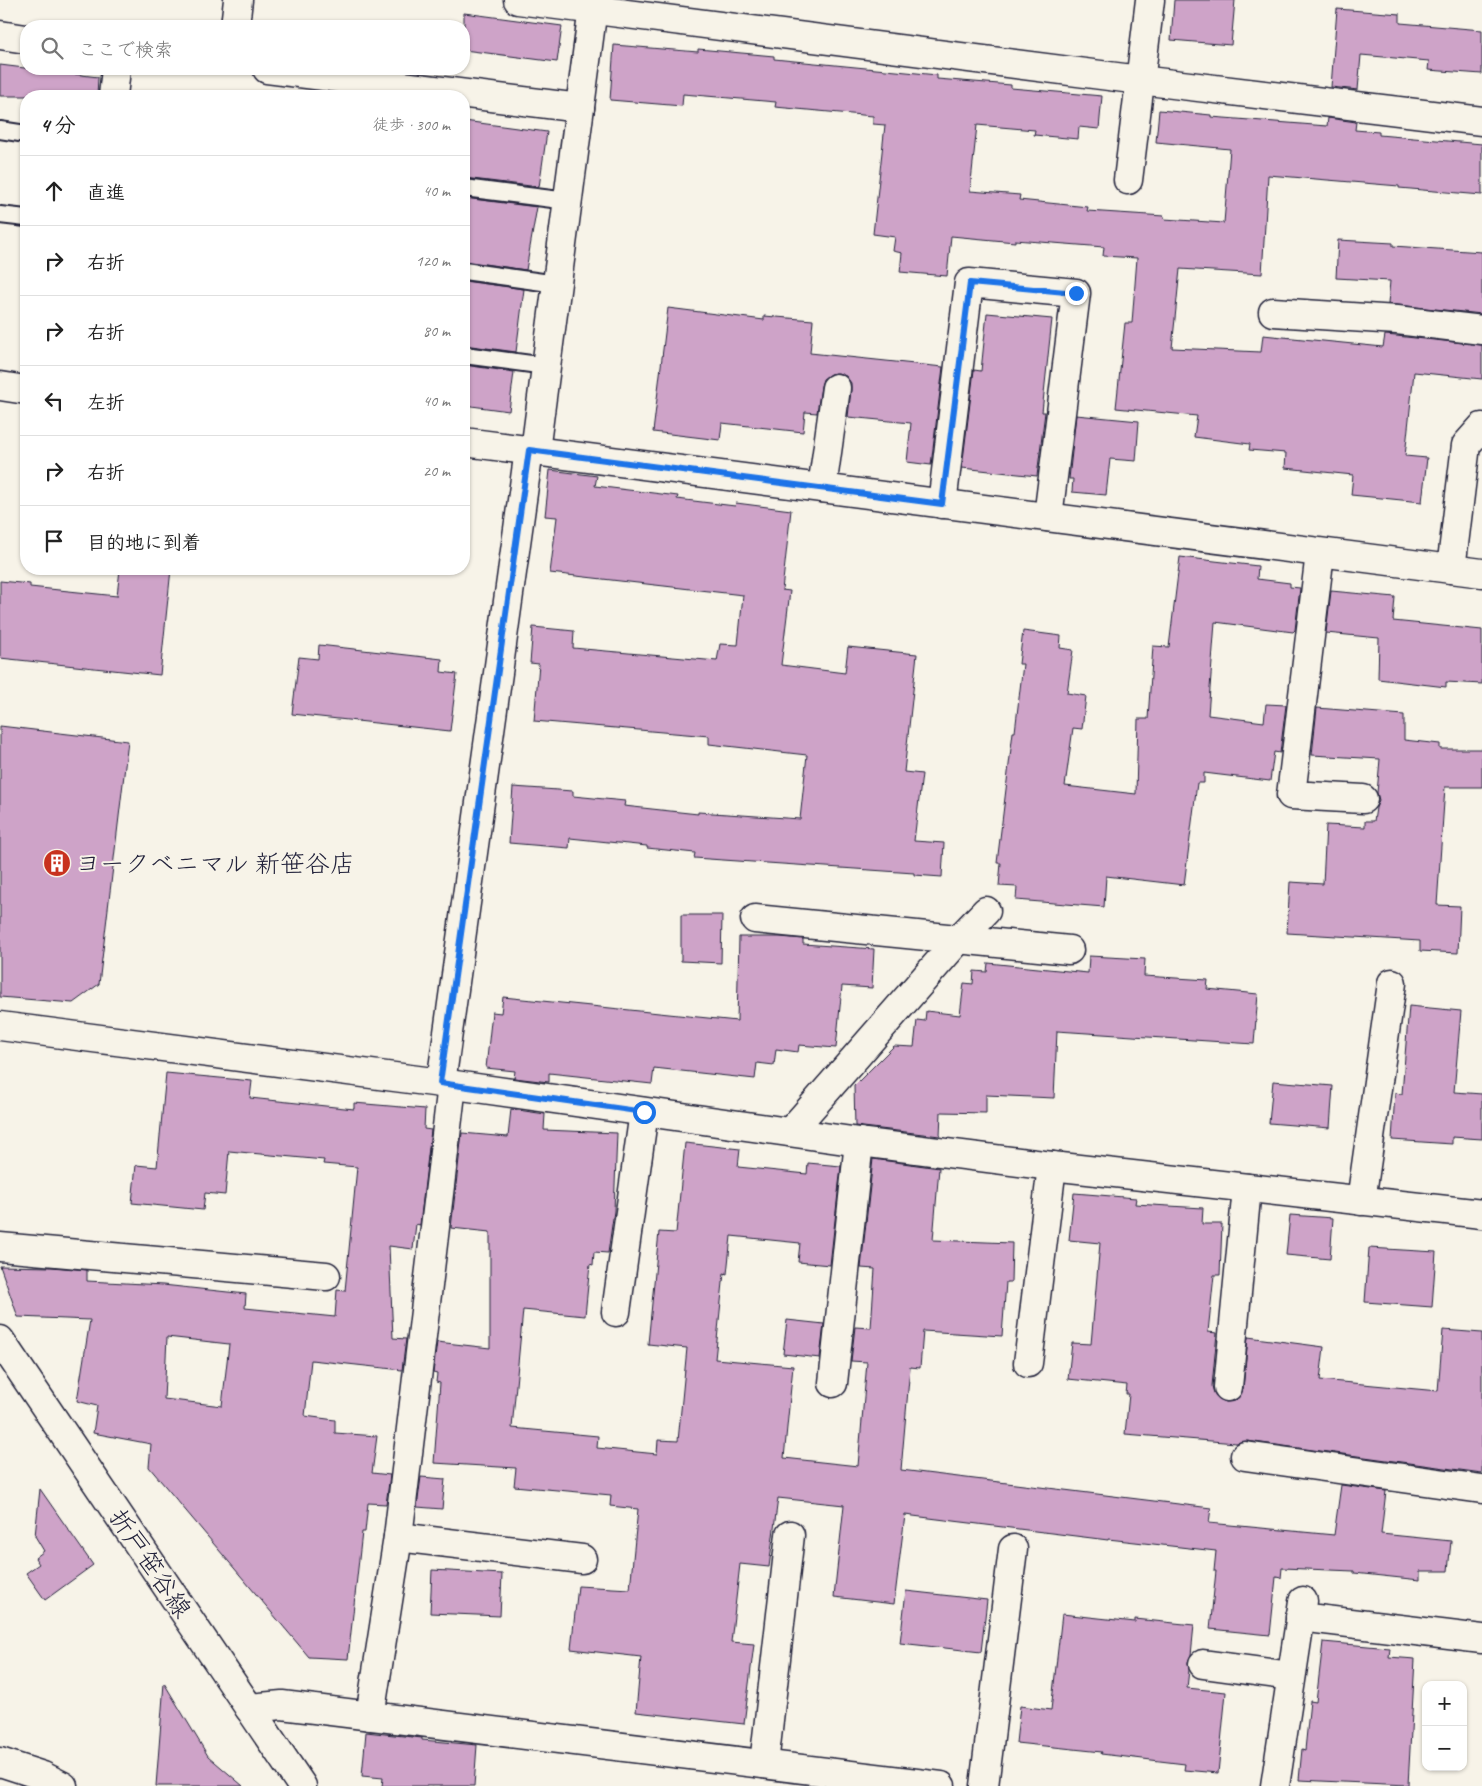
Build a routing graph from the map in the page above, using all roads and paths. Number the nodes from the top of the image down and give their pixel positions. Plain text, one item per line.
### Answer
1 (238, 0) edge
2 (518, 0) edge
3 (1150, 0) edge
4 (594, 5) edge
5 (236, 20) edge
6 (0, 35) edge
7 (20, 38) edge
8 (115, 75) edge
9 (296, 75) edge
10 (1140, 80) junction
11 (360, 88) edge
12 (114, 90) edge
13 (382, 90) edge
14 (470, 98) edge
15 (580, 108) junction
16 (1482, 121) edge
17 (0, 130) edge
18 (20, 133) edge
19 (1128, 180) dead end
20 (470, 189) edge
21 (568, 201) junction
22 (0, 214) edge
23 (20, 217) edge
24 (470, 273) edge
25 (557, 284) junction
26 (1273, 312) dead end
27 (1482, 330) edge
28 (470, 356) edge
29 (546, 366) junction
30 (0, 386) edge
31 (836, 388) dead end
32 (20, 389) edge
33 (1482, 427) edge
34 (470, 443) edge
35 (532, 450) junction
36 (822, 488) junction
37 (942, 504) junction
38 (1048, 517) junction
39 (1320, 553) junction
40 (1451, 569) junction
41 (1482, 574) edge
42 (1364, 799) dead end
43 (986, 911) dead end
44 (755, 918) dead end
45 (959, 939) junction
46 (1069, 950) dead end
47 (1392, 983) dead end
48 (0, 1026) edge
49 (446, 1084) junction
50 (644, 1112) junction
51 (790, 1132) junction
52 (859, 1142) junction
53 (1052, 1166) junction
54 (1247, 1188) junction
55 (1361, 1201) junction
56 (1482, 1214) edge
57 (0, 1247) edge
58 (326, 1276) dead end
59 (616, 1312) dead end
60 (0, 1340) edge
61 (1028, 1363) dead end
62 (833, 1383) dead end
63 (1228, 1387) dead end
64 (1245, 1456) dead end
65 (1482, 1489) edge
66 (790, 1535) dead end
67 (398, 1537) junction
68 (1013, 1549) dead end
69 (582, 1559) dead end
70 (1482, 1639) edge
71 (1203, 1664) dead end
72 (1291, 1676) junction
73 (249, 1708) junction
74 (370, 1716) junction
75 (0, 1762) edge
76 (764, 1764) junction
77 (924, 1785) edge
78 (63, 1786) edge
79 (302, 1786) edge
80 (984, 1786) edge
81 (1275, 1786) edge

1 - 5 street
2 - 4 street
3 - 10 street
4 - 10 street
4 - 15 street
6 - 7 street
8 - 12 street
9 - 11 street
10 - 16 street
10 - 19 street
11 - 13 street
14 - 15 street
15 - 21 street
17 - 18 lane
20 - 21 lane
21 - 25 street
22 - 23 lane
24 - 25 lane
25 - 29 street
26 - 27 street
28 - 29 lane
29 - 35 street
30 - 32 street
31 - 36 street
33 - 40 street
34 - 35 street
35 - 36 street
35 - 49 street
36 - 37 street
37 - 38 street
37 - 38 street
38 - 39 street
39 - 40 street
39 - 42 street
40 - 41 street
43 - 45 street
44 - 45 street
45 - 46 street
45 - 51 street
47 - 55 street
48 - 49 street
49 - 50 street
49 - 67 street
50 - 51 street
50 - 59 street
51 - 52 street
52 - 53 street
52 - 62 street
53 - 54 street
53 - 61 street
54 - 55 street
54 - 63 street
55 - 56 street
57 - 58 street
60 - 73 street, 折戸笹谷線
64 - 65 street
66 - 76 street
67 - 69 street
67 - 74 street
68 - 80 street
70 - 72 street
71 - 72 street
72 - 81 street
73 - 74 street
73 - 79 street, 折戸笹谷線
74 - 76 street
75 - 78 street
76 - 77 street

